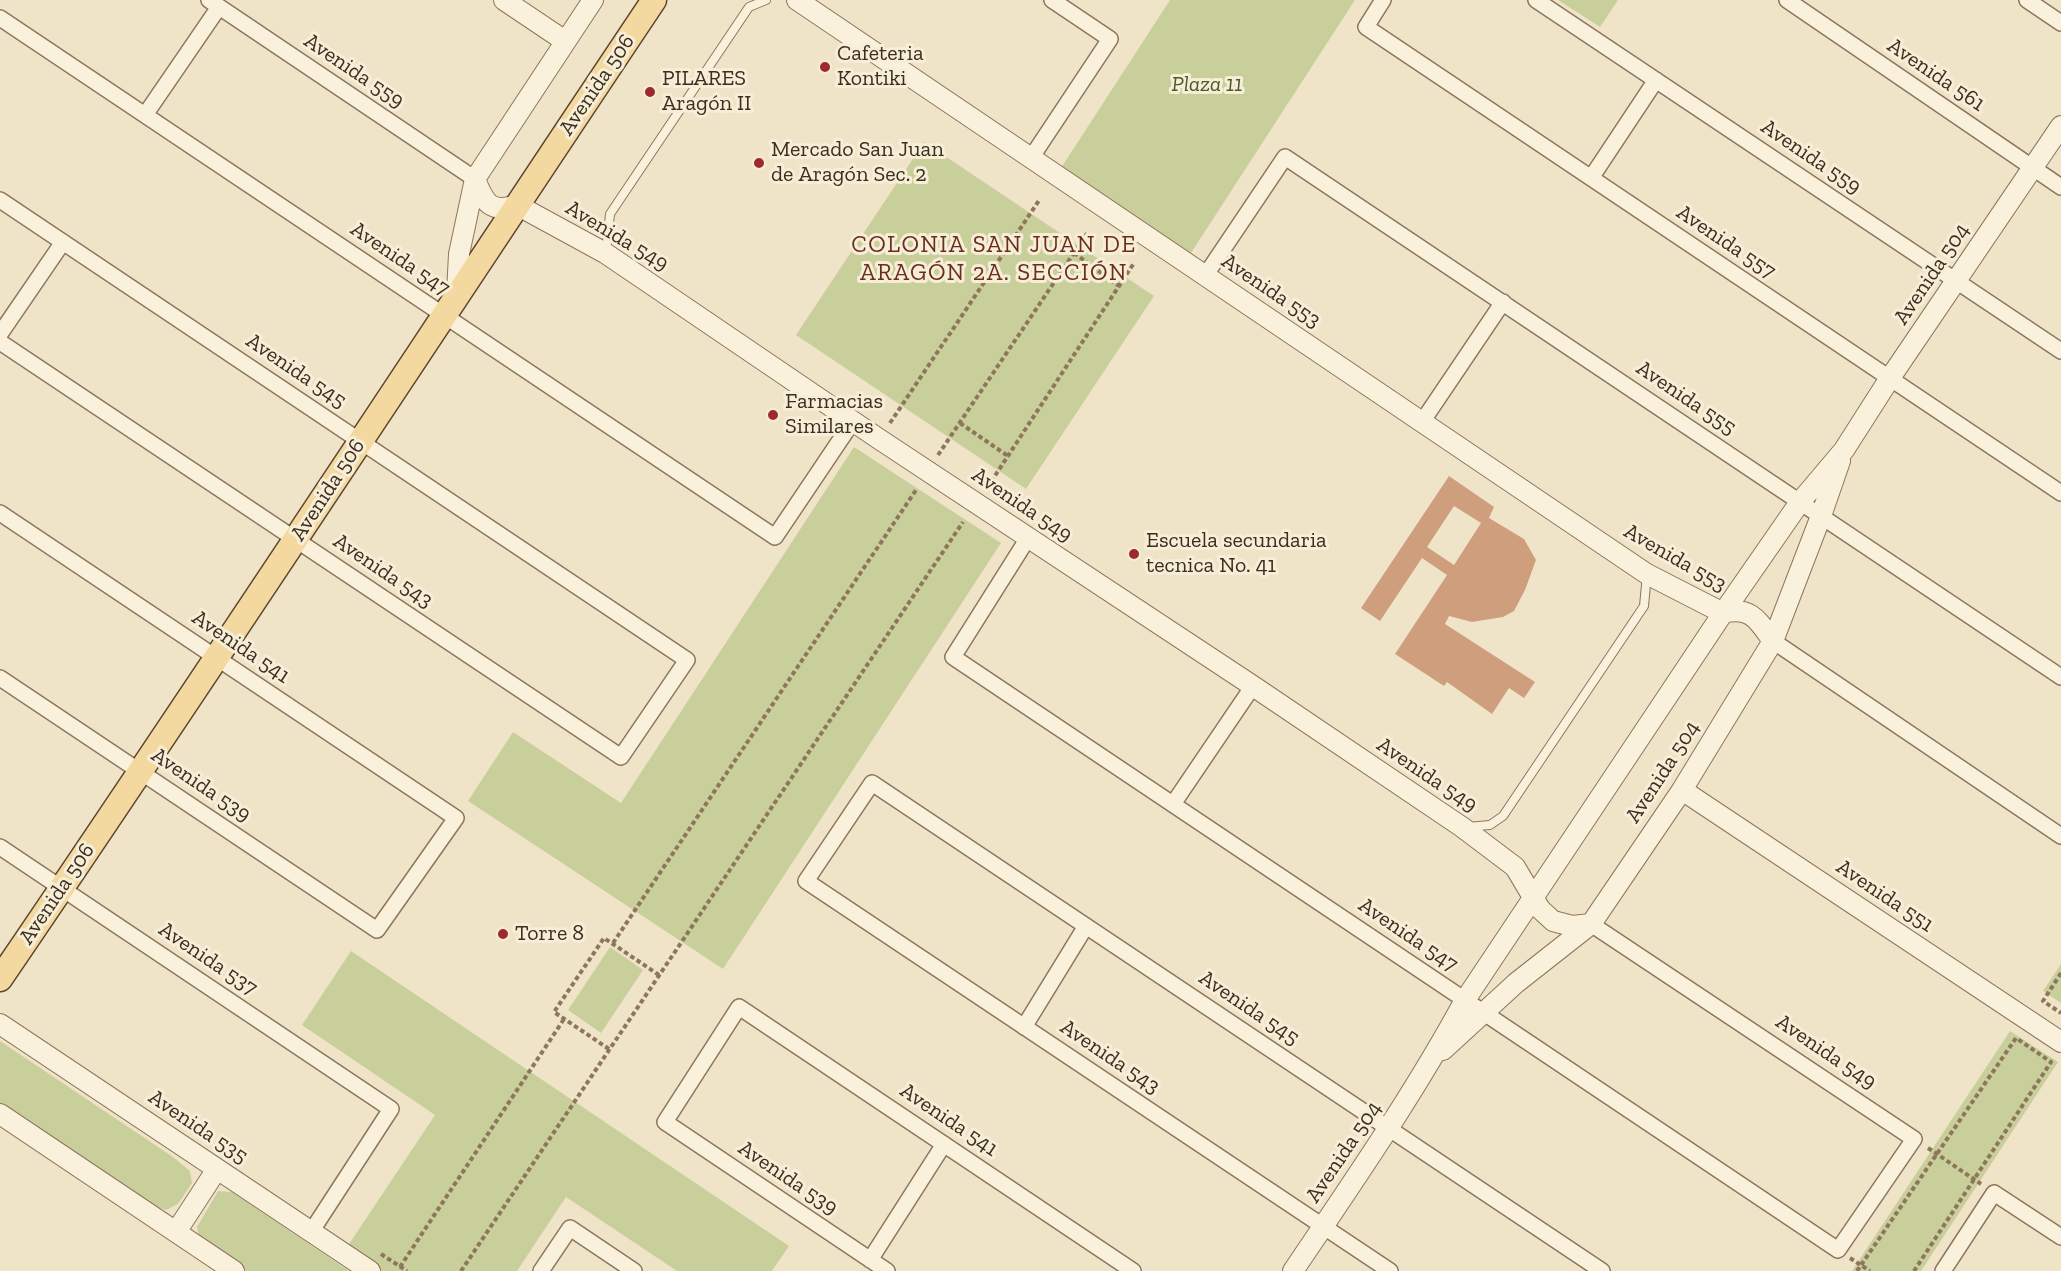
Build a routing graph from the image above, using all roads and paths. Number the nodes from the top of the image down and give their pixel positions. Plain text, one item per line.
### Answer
1 (504, 0) edge
2 (593, 0) edge
3 (654, 0) edge
4 (766, 0) edge
5 (797, 0) edge
6 (1052, 0) edge
7 (1383, 0) edge
8 (1536, 0) edge
9 (1787, 0) edge
10 (2027, 0) edge
11 (214, 3) edge
12 (0, 18) edge
13 (2061, 23) edge
14 (565, 41) junction
15 (1656, 80) junction
16 (145, 115) junction
17 (2061, 126) edge
18 (1031, 158) junction
19 (2032, 168) junction
20 (1591, 178) junction
21 (475, 179) junction
22 (2061, 187) edge
23 (1040, 199) dead end
24 (0, 200) edge
25 (517, 205) junction
26 (1088, 232) dead end
27 (63, 242) junction
28 (605, 254) junction
29 (1074, 254) junction
30 (1134, 263) dead end
31 (1205, 276) junction
32 (1957, 282) junction
33 (1119, 286) junction
34 (457, 293) junction
35 (1503, 303) junction
36 (444, 316) junction
37 (0, 334) edge
38 (0, 342) edge
39 (2061, 351) edge
40 (1890, 378) junction
41 (853, 421) junction
42 (1422, 422) junction
43 (890, 423) dead end
44 (960, 423) junction
45 (360, 441) junction
46 (1844, 450) junction
47 (938, 455) dead end
48 (1008, 456) junction
49 (987, 488) dead end
50 (916, 490) dead end
51 (2061, 493) edge
52 (1800, 502) junction
53 (0, 513) edge
54 (1821, 516) junction
55 (963, 522) dead end
56 (1028, 537) junction
57 (296, 539) junction
58 (1647, 574) junction
59 (1723, 613) junction
60 (1773, 641) junction
61 (217, 658) junction
62 (2061, 677) edge
63 (0, 678) edge
64 (1254, 686) junction
65 (621, 757) joint
66 (139, 771) junction
67 (872, 783) joint
68 (1682, 790) junction
69 (1173, 804) junction
70 (1462, 827) junction
71 (2061, 836) edge
72 (0, 847) edge
73 (62, 888) junction
74 (1534, 898) junction
75 (1591, 924) junction
76 (1086, 926) junction
77 (377, 930) joint
78 (613, 943) junction
79 (2061, 973) edge
80 (659, 975) junction
81 (0, 979) edge
82 (1464, 1000) junction
83 (739, 1007) joint
84 (1485, 1013) junction
85 (2061, 1013) edge
86 (564, 1019) junction
87 (0, 1024) edge
88 (1024, 1027) junction
89 (2061, 1042) edge
90 (609, 1049) junction
91 (1433, 1058) junction
92 (0, 1114) edge
93 (1389, 1129) junction
94 (1914, 1139) junction
95 (944, 1144) junction
96 (1937, 1154) junction
97 (217, 1169) junction
98 (1974, 1179) junction
99 (1994, 1193) junction
100 (1323, 1226) junction
101 (176, 1232) junction
102 (311, 1232) junction
103 (2061, 1237) edge
104 (1838, 1250) junction
105 (870, 1260) junction
106 (1861, 1265) junction
107 (400, 1267) dead end
108 (234, 1271) edge
109 (370, 1271) edge
110 (461, 1271) edge
111 (542, 1271) edge
112 (633, 1271) edge
113 (886, 1271) edge
114 (1133, 1271) edge
115 (1293, 1271) edge
116 (1390, 1271) edge
117 (1602, 1271) edge
118 (1857, 1271) edge
119 (1870, 1271) edge
120 (1914, 1271) edge
121 (1943, 1271) edge

1 - 14 street
2 - 14 street
3 - 25 main road, Avenida 506
4 - 28 lane
5 - 18 street, Avenida 553
6 - 18 street
7 - 20 street, Avenida 557
8 - 15 street, Avenida 559
9 - 19 street, Avenida 561
10 - 13 street
11 - 16 street
11 - 21 street, Avenida 559
12 - 16 street, Avenida 547
14 - 21 street
15 - 20 street
15 - 32 street, Avenida 559
16 - 36 street, Avenida 547
17 - 19 street, Avenida 504
18 - 31 street, Avenida 553
19 - 22 street, Avenida 561
19 - 32 street, Avenida 504
20 - 40 street, Avenida 557
21 - 25 street, Avenida 549
21 - 34 street
23 - 43 path
24 - 27 street, Avenida 545
25 - 28 street, Avenida 549
25 - 34 main road, Avenida 506
26 - 29 path
27 - 37 street
27 - 45 street, Avenida 545
28 - 41 street, Avenida 549
29 - 33 path
29 - 44 path
30 - 33 path
31 - 35 street, Avenida 555
31 - 42 street, Avenida 553
32 - 39 street, Avenida 559
32 - 40 street, Avenida 504
33 - 48 path
34 - 36 main road, Avenida 506
35 - 42 street
35 - 52 street, Avenida 555
36 - 41 street, Avenida 547
36 - 45 main road, Avenida 506
38 - 57 street, Avenida 543
40 - 46 street, Avenida 504
40 - 51 street, Avenida 557
41 - 56 street, Avenida 549
42 - 58 street, Avenida 553
44 - 47 path
44 - 48 path
45 - 57 main road, Avenida 506
45 - 65 street, Avenida 545
46 - 52 street, Avenida 504
46 - 54 street, Avenida 504
48 - 49 path
50 - 78 path
52 - 54 street, Avenida 555
52 - 59 street, Avenida 504
53 - 61 street, Avenida 541
54 - 60 street, Avenida 504
54 - 62 street, Avenida 555
55 - 80 path
56 - 64 street, Avenida 549
56 - 69 street, Avenida 547
57 - 61 main road, Avenida 506
57 - 65 street, Avenida 543
58 - 59 street, Avenida 553
58 - 70 lane
59 - 60 street
59 - 74 street, Avenida 504
60 - 68 street, Avenida 504
60 - 71 street
61 - 66 main road, Avenida 506
61 - 77 street, Avenida 541
63 - 66 street, Avenida 539
64 - 69 street
64 - 70 street, Avenida 549
66 - 73 main road, Avenida 506
66 - 77 street, Avenida 539
67 - 76 street, Avenida 545
67 - 88 street, Avenida 543
68 - 75 street, Avenida 504
68 - 89 street, Avenida 551
69 - 82 street, Avenida 547
70 - 74 street, Avenida 549
72 - 73 street, Avenida 537
73 - 81 main road, Avenida 506
73 - 102 street, Avenida 537
74 - 75 street, Avenida 549
74 - 82 street, Avenida 504
75 - 84 street, Avenida 504
75 - 94 street, Avenida 549
76 - 88 street
76 - 93 street, Avenida 545
78 - 80 path
78 - 86 path
79 - 85 path
80 - 90 path
82 - 84 street, Avenida 547
82 - 91 street, Avenida 504
83 - 95 street, Avenida 541
83 - 105 street, Avenida 539
84 - 91 street, Avenida 504
84 - 104 street, Avenida 547
86 - 90 path
86 - 107 path
87 - 97 street, Avenida 535
88 - 100 street, Avenida 543
90 - 110 path
91 - 93 street, Avenida 504
92 - 101 street
93 - 100 street, Avenida 504
93 - 117 street, Avenida 545
94 - 96 path
94 - 104 street
95 - 105 street
95 - 114 street, Avenida 541
96 - 98 path
96 - 98 path
96 - 106 path
97 - 101 street
97 - 102 street, Avenida 535
98 - 99 path
98 - 120 path
99 - 103 street
99 - 121 street
100 - 115 street, Avenida 504
100 - 116 street, Avenida 543
101 - 108 street
102 - 109 street, Avenida 535
104 - 106 path
105 - 113 street, Avenida 539
106 - 118 path
106 - 119 path
111 - 112 street

